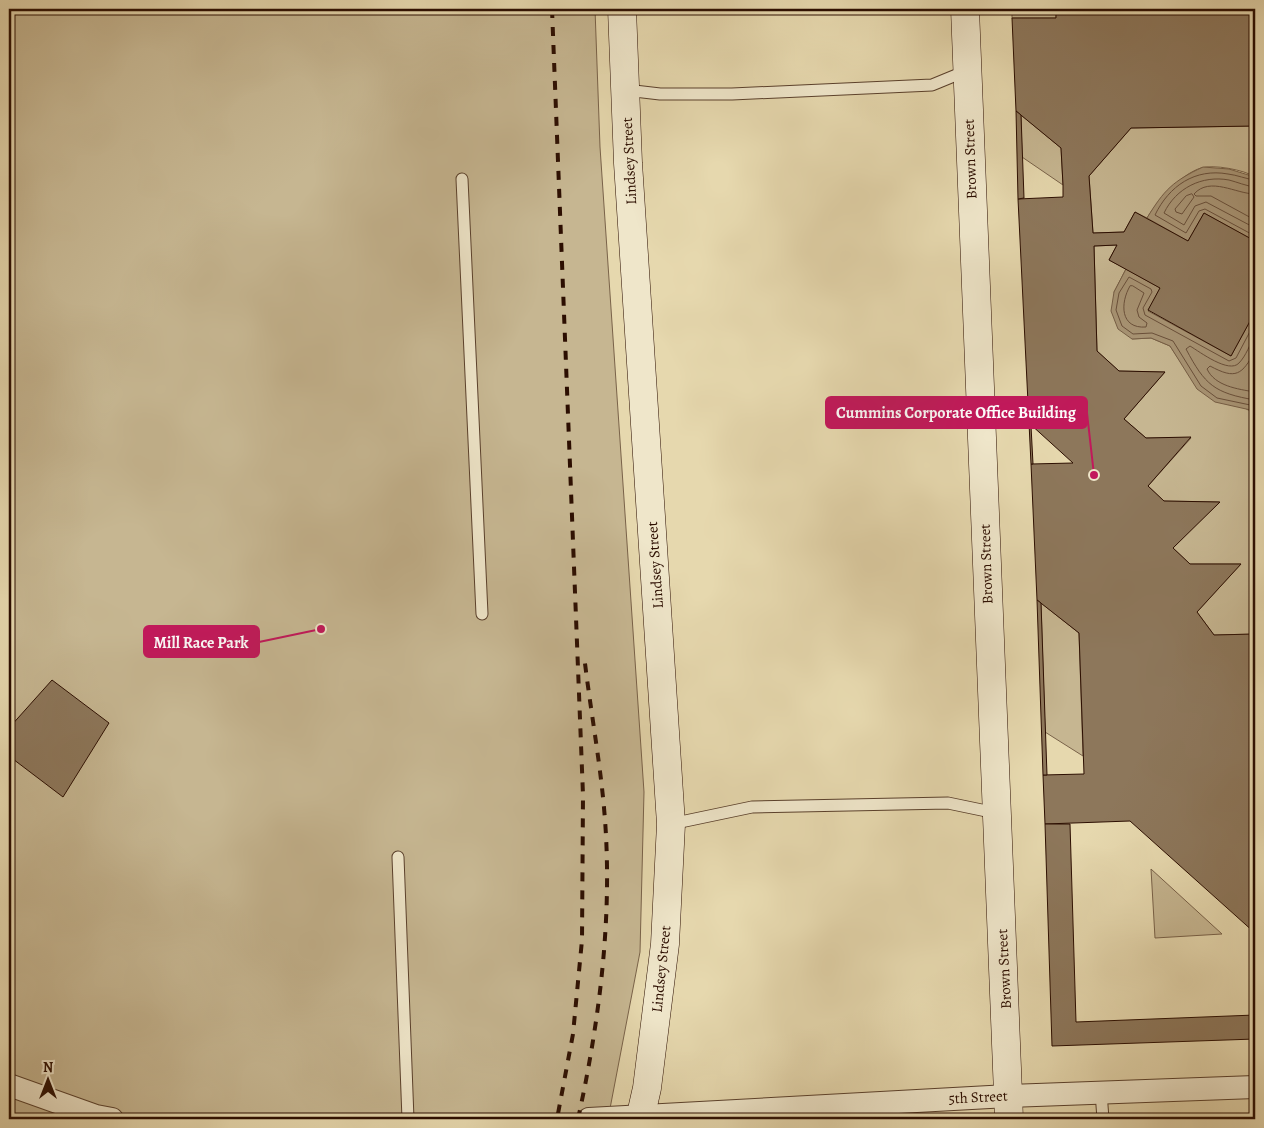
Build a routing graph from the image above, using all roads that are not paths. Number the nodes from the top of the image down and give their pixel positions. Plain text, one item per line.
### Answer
1 (622, 9) edge
2 (965, 9) edge
3 (966, 71) junction
4 (626, 90) junction
5 (462, 179) dead end
6 (482, 614) dead end
7 (996, 813) junction
8 (671, 824) junction
9 (398, 857) dead end
10 (9, 1084) edge
11 (1255, 1087) edge
12 (1101, 1092) junction
13 (1009, 1107) edge
14 (640, 1118) edge
15 (112, 1119) edge
16 (408, 1119) edge
17 (589, 1119) edge
18 (1102, 1119) edge

1 - 4 main road, Lindsey Street
2 - 3 main road, Brown Street
3 - 4 lane
3 - 7 main road, Brown Street
4 - 8 main road, Lindsey Street
5 - 6 lane
7 - 8 lane
7 - 13 main road, Brown Street
8 - 14 main road, Lindsey Street
9 - 16 lane
10 - 15 street
11 - 12 street, 5th Street
12 - 13 street, 5th Street
12 - 18 lane
13 - 14 street, 5th Street
14 - 17 street, 5th Street

